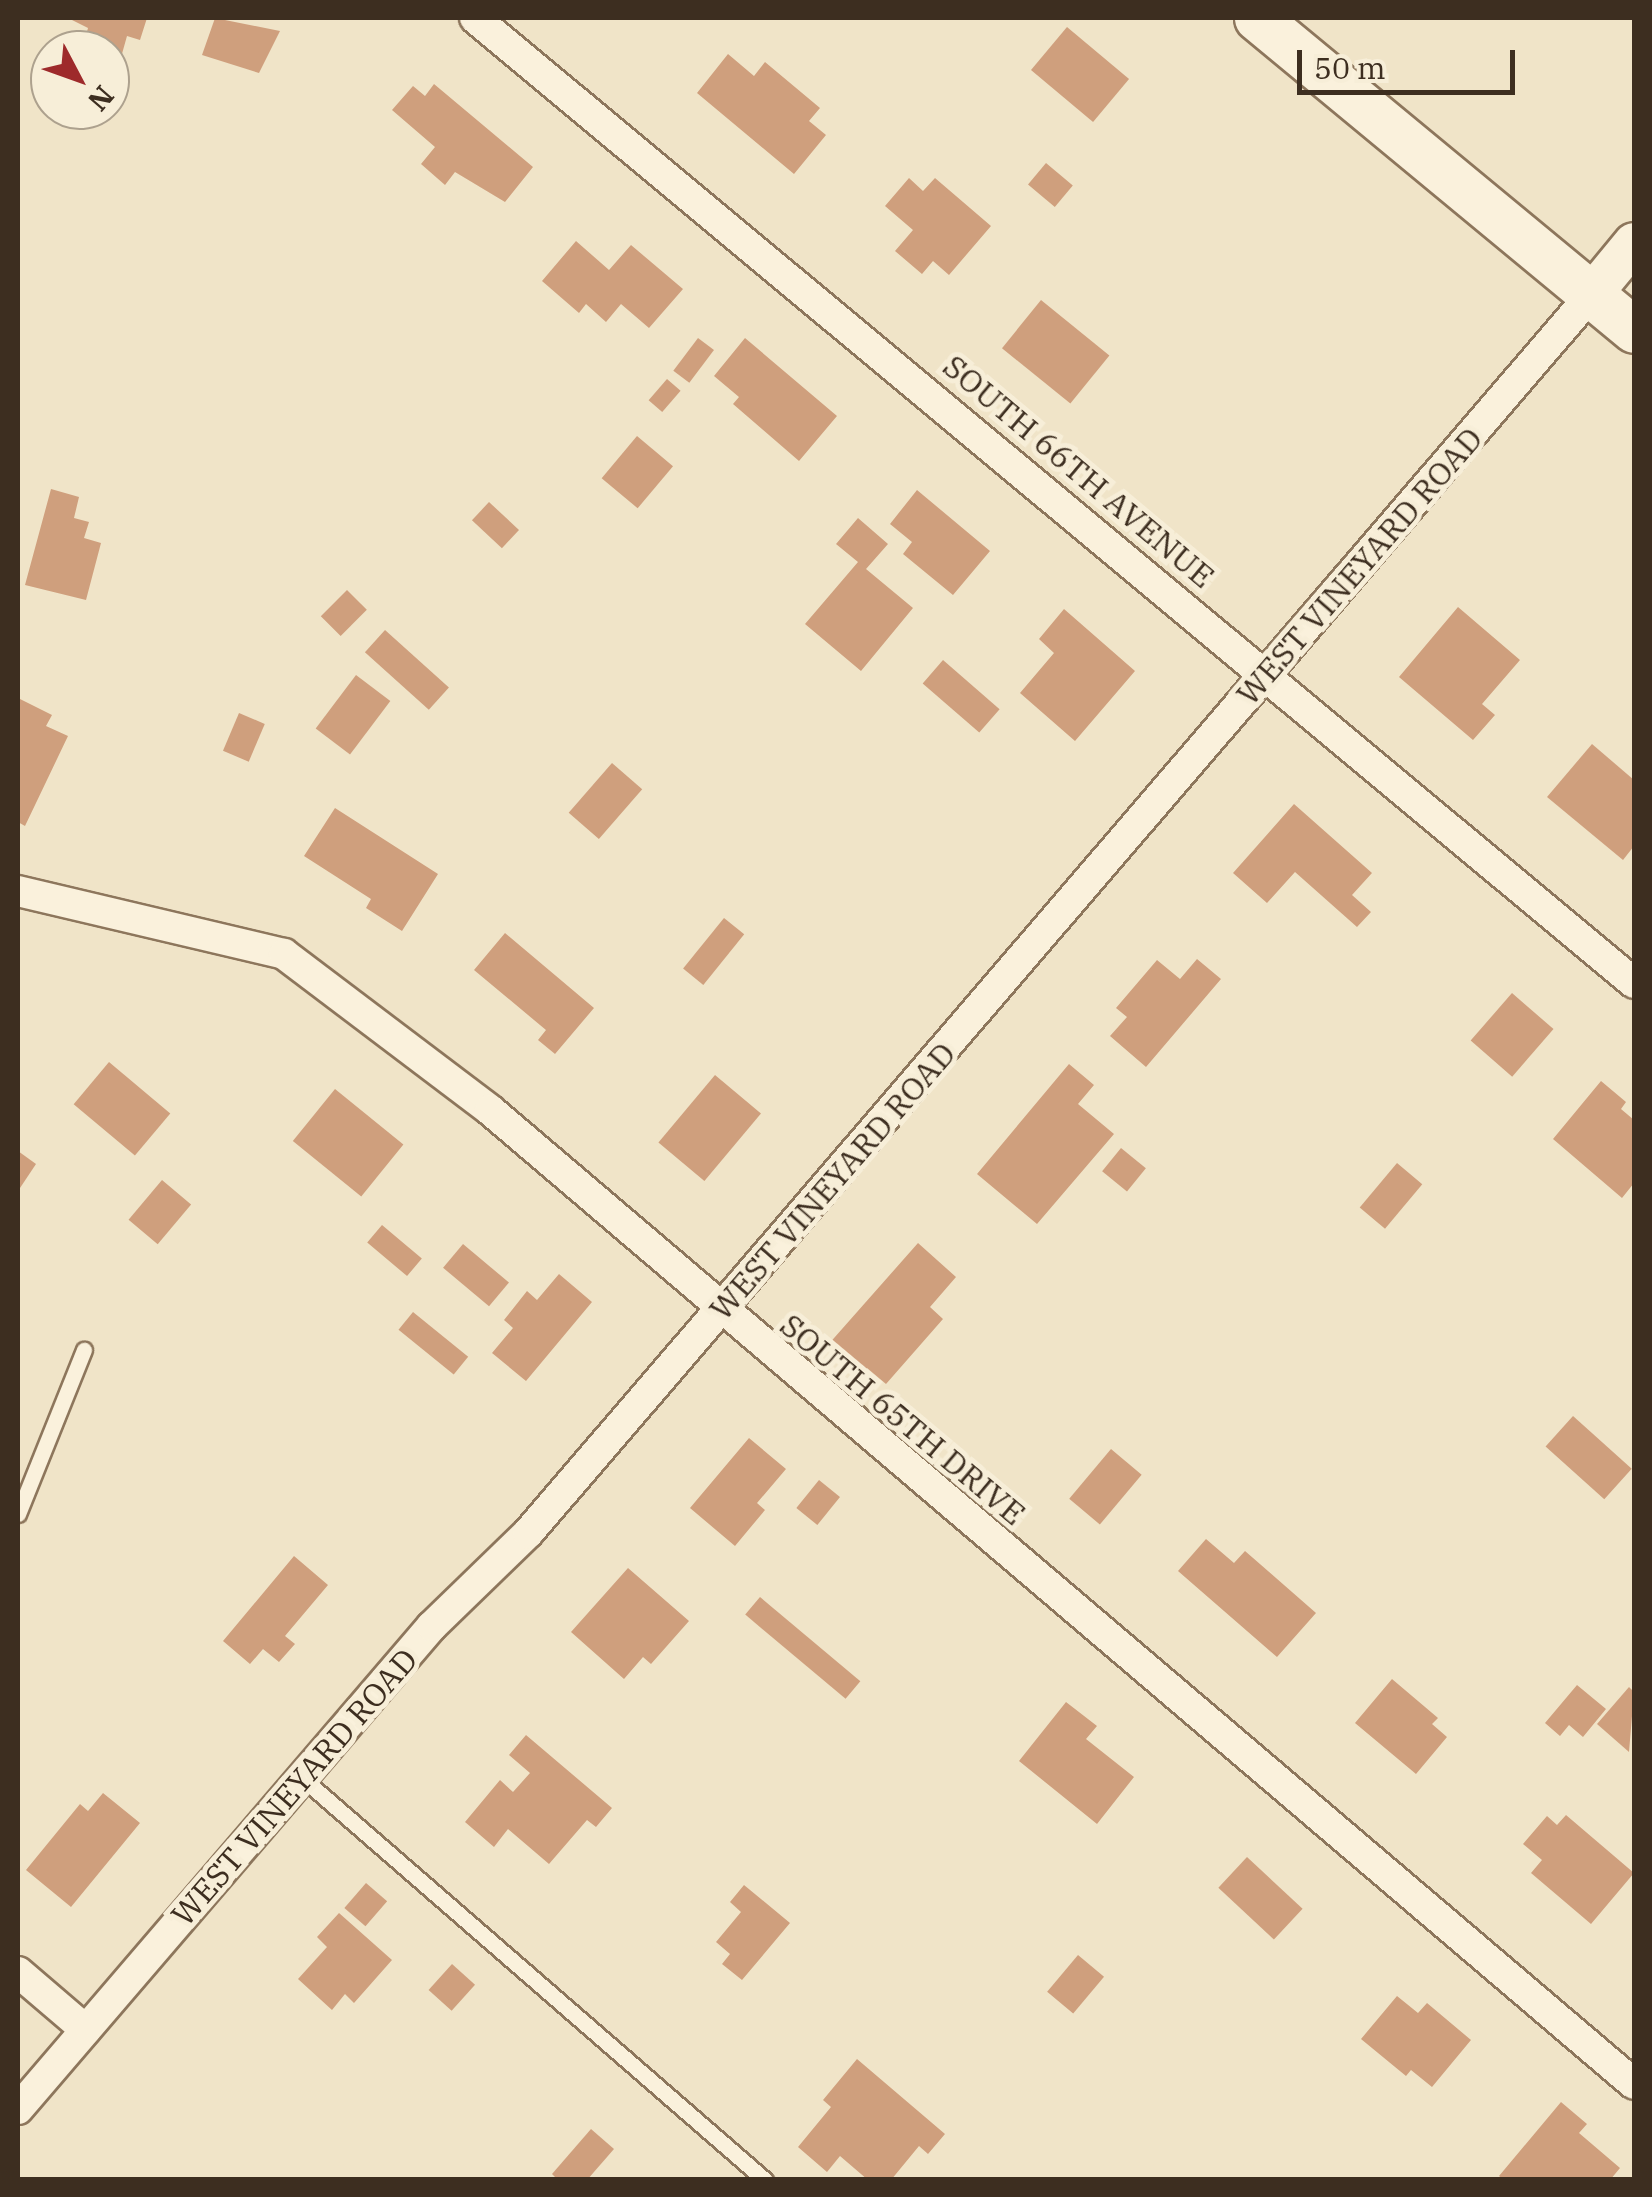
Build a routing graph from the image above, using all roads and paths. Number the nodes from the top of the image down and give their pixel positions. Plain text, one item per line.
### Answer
1 (475, 18) edge
2 (1257, 18) edge
3 (1634, 243) edge
4 (1592, 294) junction
5 (1634, 330) edge
6 (1268, 673) junction
7 (18, 891) edge
8 (1634, 983) edge
9 (721, 1310) junction
10 (84, 1350) dead end
11 (18, 1514) edge
12 (301, 1778) junction
13 (18, 1972) edge
14 (86, 2030) junction
15 (1634, 2084) edge
16 (18, 2109) edge
17 (765, 2180) edge

1 - 6 street, SOUTH 66TH AVENUE
2 - 4 main road
3 - 4 street, WEST VINEYARD ROAD
4 - 5 main road
4 - 6 street, WEST VINEYARD ROAD
6 - 8 street, SOUTH 66TH AVENUE
6 - 9 street, WEST VINEYARD ROAD
7 - 9 street, SOUTH 65TH DRIVE
9 - 12 street, WEST VINEYARD ROAD
9 - 15 street, SOUTH 65TH DRIVE
10 - 11 lane
12 - 14 street, WEST VINEYARD ROAD
12 - 17 lane
13 - 14 street
14 - 16 street, WEST VINEYARD ROAD

